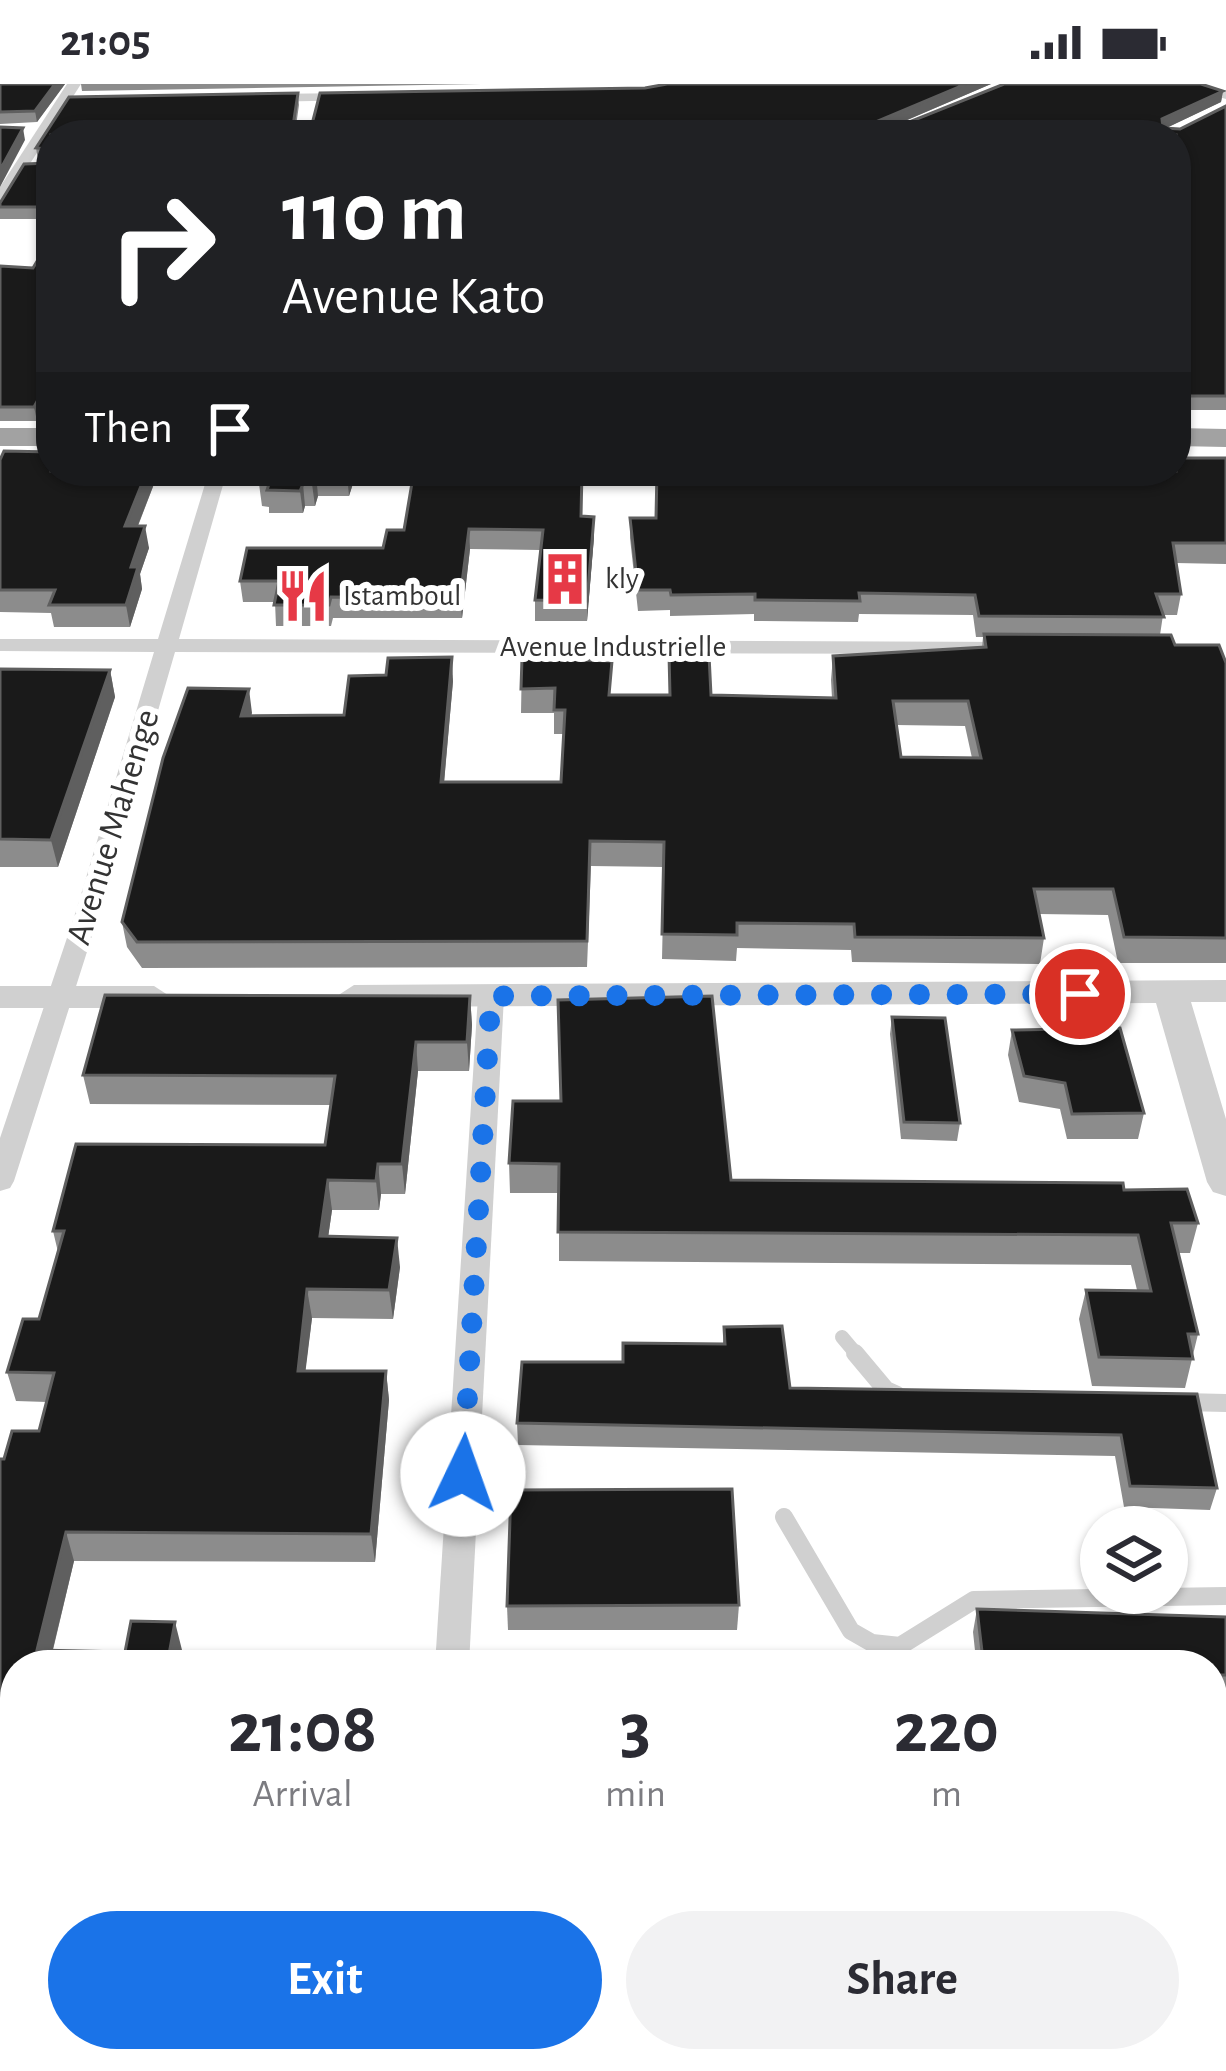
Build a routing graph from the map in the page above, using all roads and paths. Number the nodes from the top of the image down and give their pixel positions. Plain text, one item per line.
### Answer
1 (74, 84) edge
2 (1188, 84) edge
3 (1226, 95) edge
4 (383, 97) edge
5 (311, 98) junction
6 (244, 99) edge
7 (67, 100) junction
8 (89, 100) edge
9 (308, 116) edge
10 (51, 120) edge
11 (21, 131) edge
12 (36, 131) edge
13 (36, 144) edge
14 (0, 197) edge
15 (0, 437) edge
16 (36, 437) edge
17 (1191, 437) edge
18 (1226, 438) edge
19 (214, 486) edge
20 (0, 645) edge
21 (169, 645) junction
22 (1038, 648) edge
23 (1226, 992) edge
24 (1171, 993) junction
25 (323, 996) edge
26 (491, 996) junction
27 (0, 997) edge
28 (59, 997) junction
29 (179, 997) edge
30 (0, 1181) edge
31 (1226, 1182) edge
32 (842, 1337) dead end
33 (911, 1397) edge
34 (1159, 1402) edge
35 (1226, 1403) edge
36 (784, 1517) dead end
37 (1226, 1596) edge
38 (453, 1650) edge

1 - 7 street
2 - 3 street
4 - 5 street
5 - 6 street
5 - 9 street
7 - 8 street
7 - 10 street
11 - 12 street
13 - 14 street
15 - 16 highway
17 - 18 highway
19 - 21 street, Avenue Mahenge
20 - 21 street, Avenue Industrielle
21 - 22 street, Avenue Industrielle
21 - 28 street, Avenue Mahenge
23 - 24 street
24 - 26 street
24 - 31 street
25 - 26 street
26 - 38 street
27 - 28 street
28 - 29 street
28 - 30 street, Avenue Mahenge
32 - 33 lane
34 - 35 lane
36 - 37 lane

